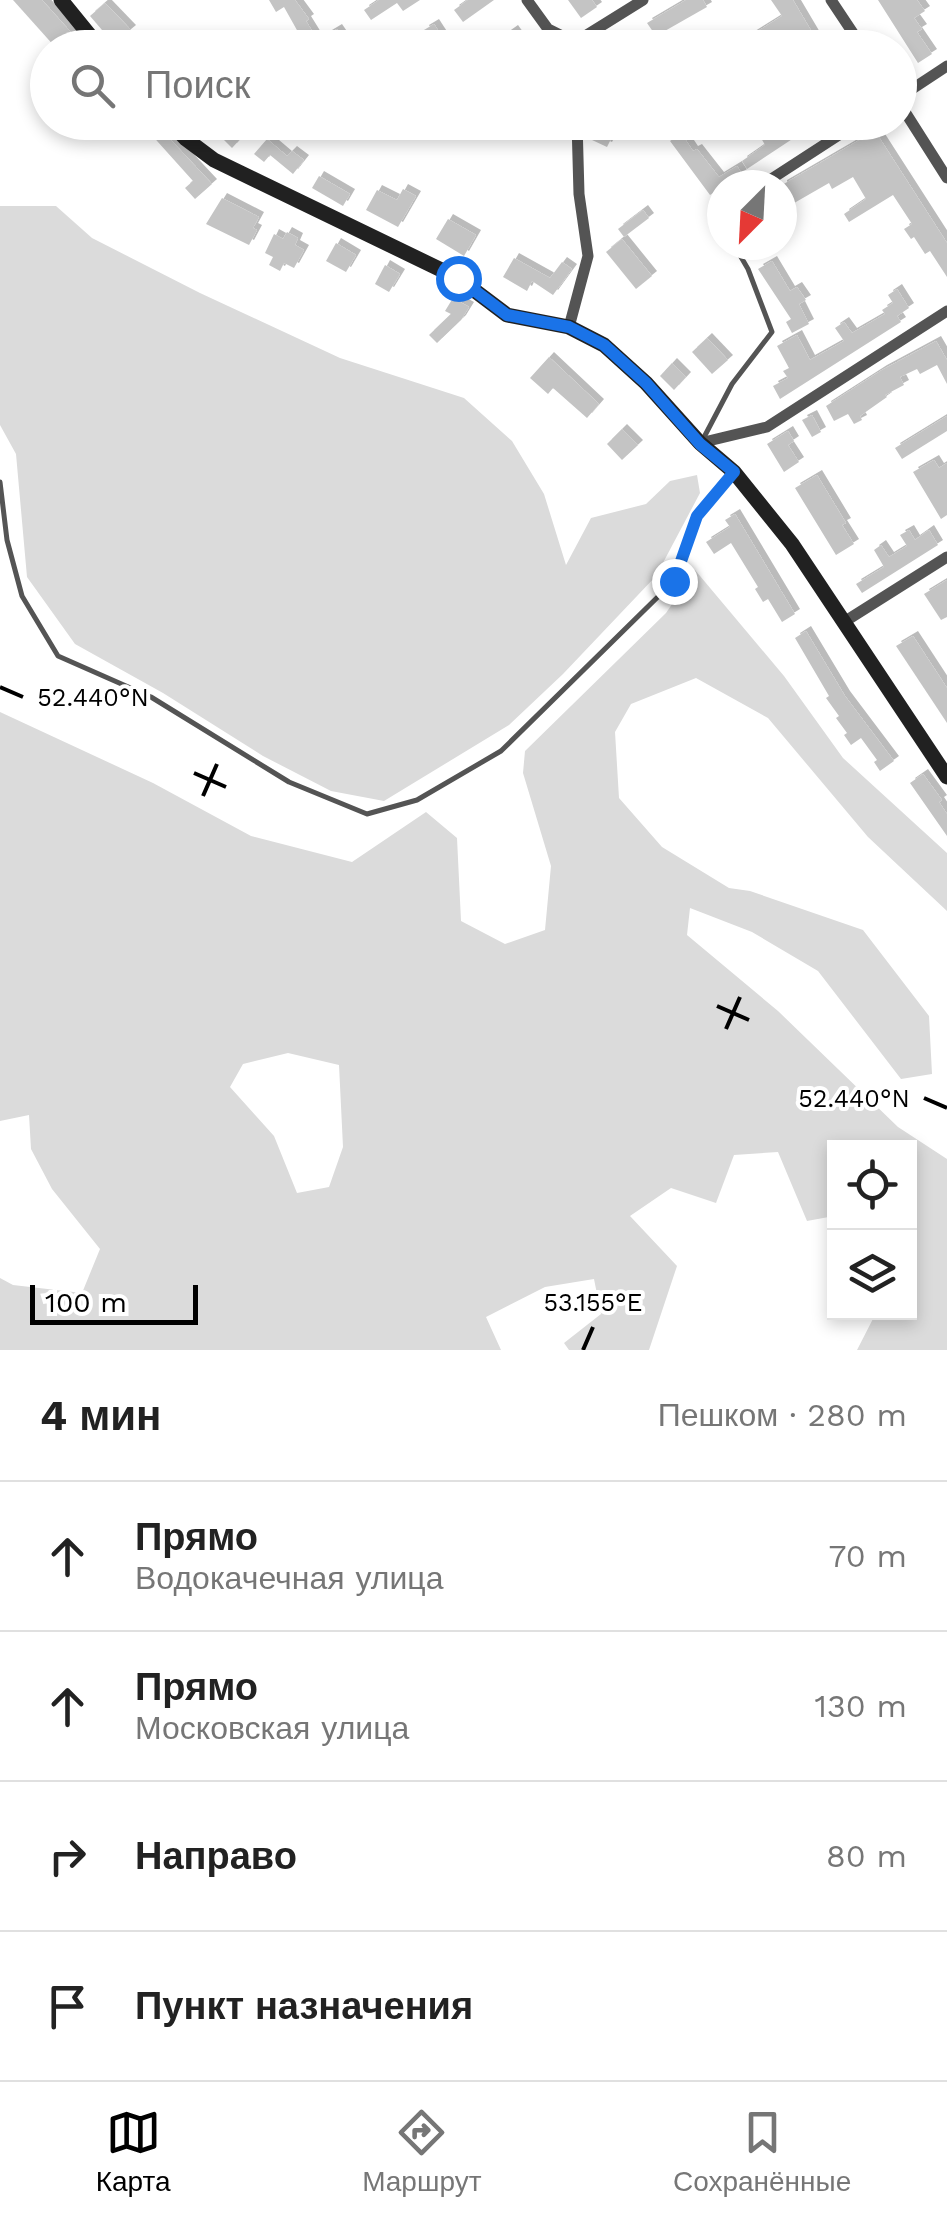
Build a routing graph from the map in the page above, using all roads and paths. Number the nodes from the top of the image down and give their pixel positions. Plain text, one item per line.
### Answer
1 (62, 0) edge
2 (528, 0) edge
3 (642, 0) edge
4 (831, 0) edge
5 (86, 30) edge
6 (549, 30) edge
7 (595, 30) edge
8 (850, 30) edge
9 (947, 66) edge
10 (917, 88) edge
11 (917, 128) edge
12 (186, 140) edge
13 (577, 140) edge
14 (832, 140) edge
15 (785, 170) edge
16 (947, 178) edge
17 (743, 260) edge
18 (947, 312) edge
19 (569, 327) junction
20 (700, 444) junction
21 (734, 472) junction
22 (0, 482) edge
23 (947, 557) edge
24 (844, 622) junction
25 (947, 777) edge

1 - 5 street
2 - 6 street
3 - 7 street
4 - 8 street
9 - 10 street
11 - 16 street
12 - 19 street
13 - 19 street
14 - 15 street
17 - 20 lane
18 - 20 street
19 - 20 street
20 - 21 street
21 - 22 lane
21 - 24 street
23 - 24 street
24 - 25 street

